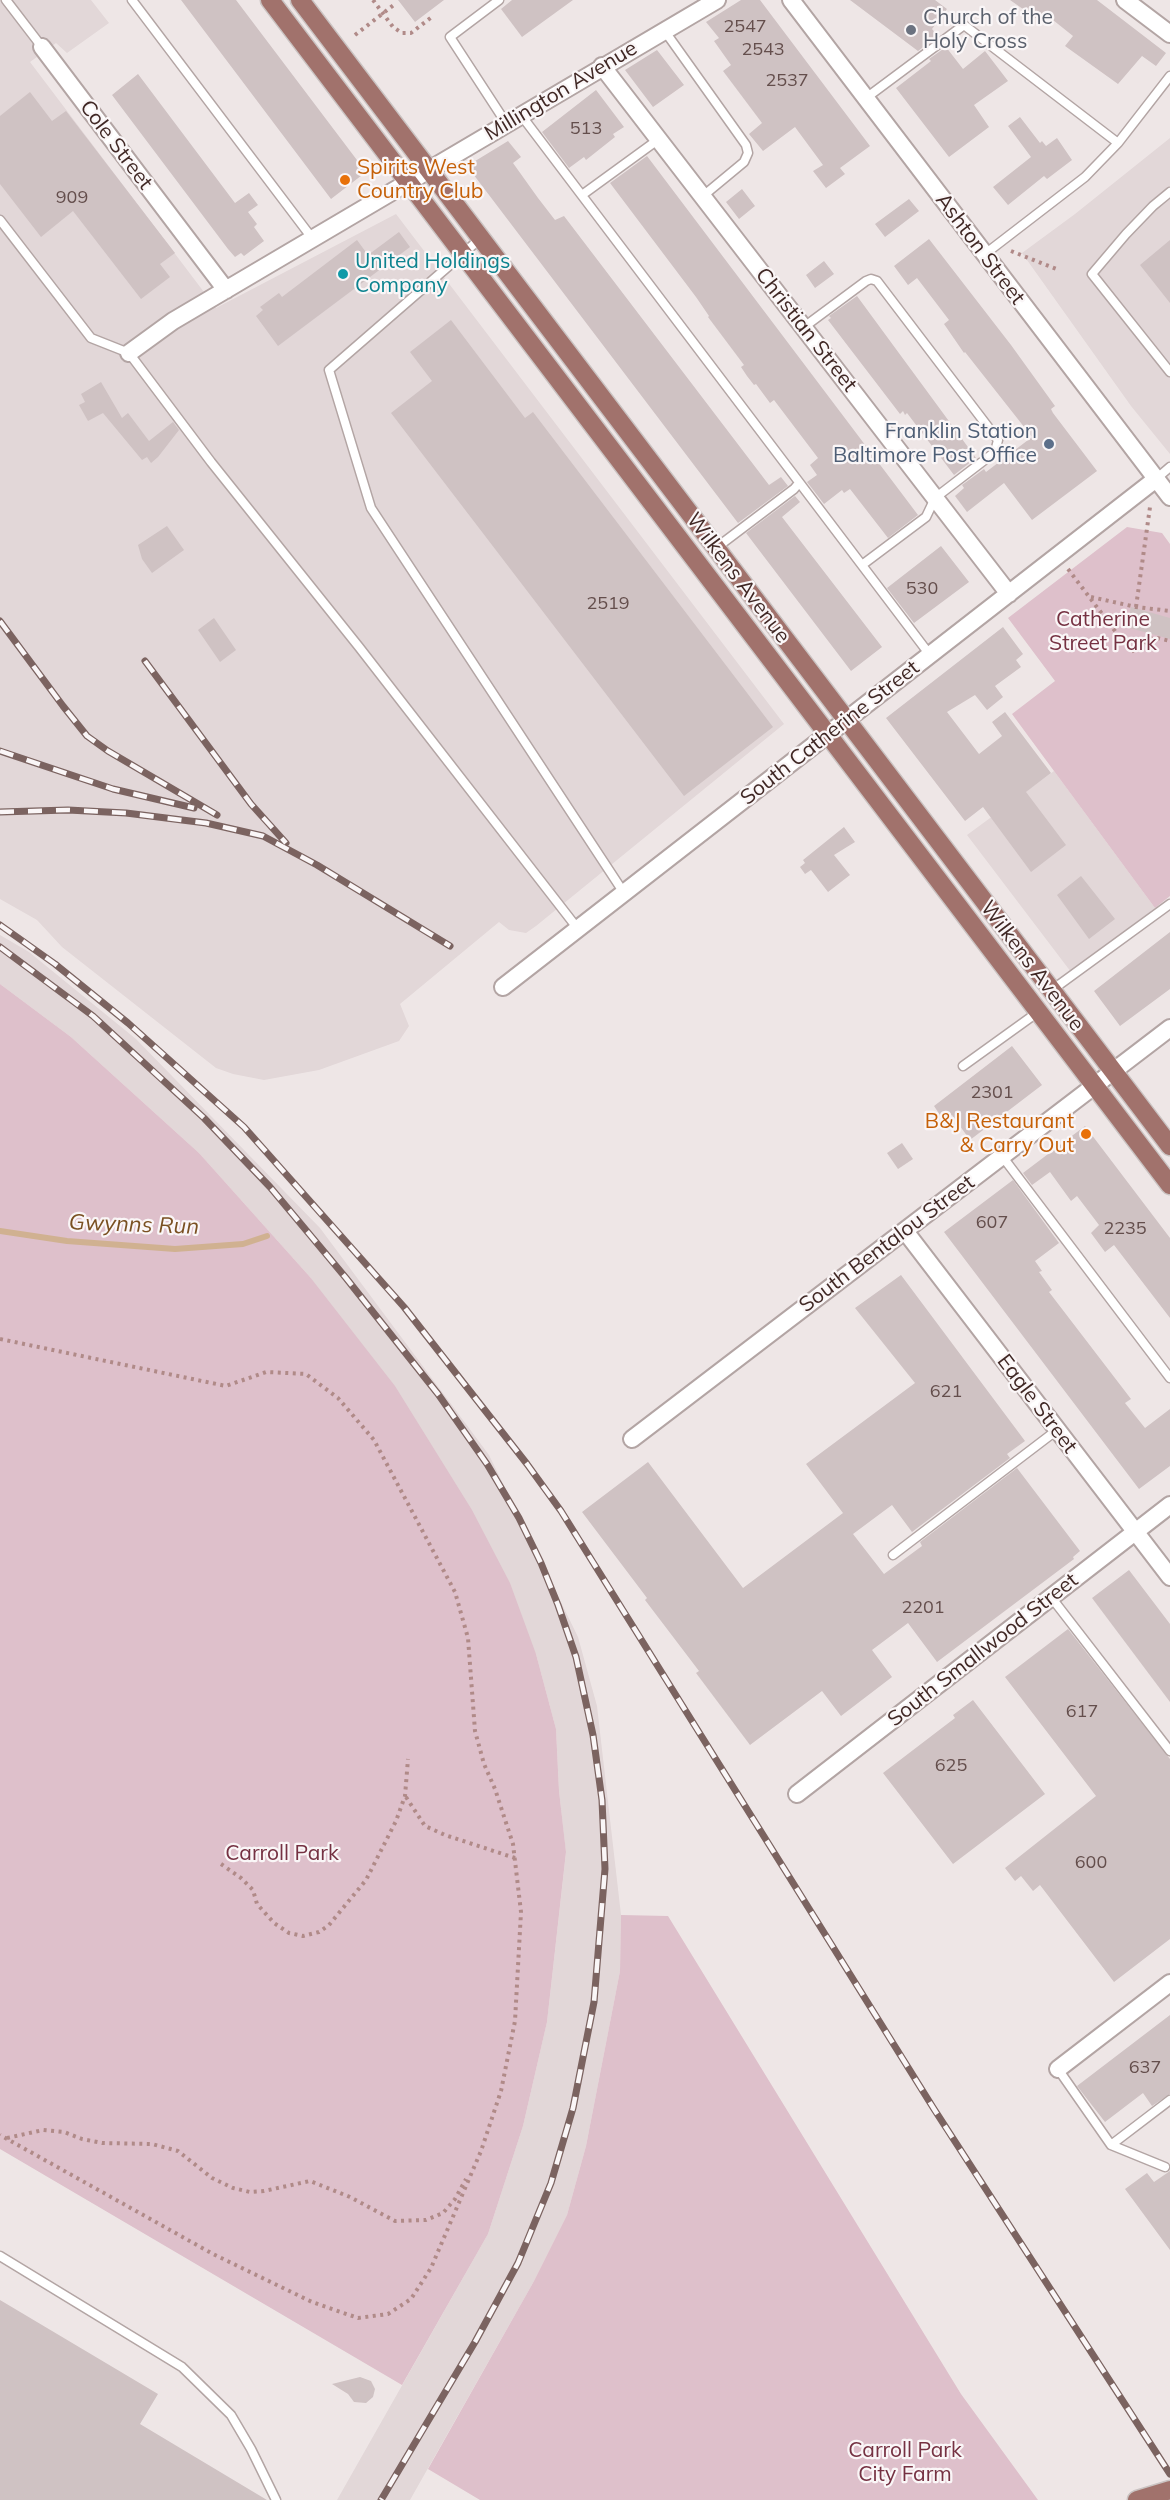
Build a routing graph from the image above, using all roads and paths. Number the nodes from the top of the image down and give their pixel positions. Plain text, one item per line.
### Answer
1 (6, 0) edge
2 (132, 0) edge
3 (270, 0) edge
4 (300, 0) edge
5 (373, 0) edge
6 (499, 0) edge
7 (717, 0) edge
8 (791, 0) edge
9 (1125, 0) edge
10 (395, 4) dead end
11 (383, 13) junction
12 (433, 16) dead end
13 (664, 30) junction
14 (1170, 34) edge
15 (355, 35) dead end
16 (42, 47) joint
17 (602, 66) junction
18 (1170, 76) edge
19 (866, 98) junction
20 (514, 119) junction
21 (658, 139) junction
22 (1119, 143) junction
23 (428, 170) junction
24 (408, 181) junction
25 (1170, 192) edge
26 (582, 195) junction
27 (703, 196) junction
28 (0, 220) edge
29 (312, 238) junction
30 (481, 238) junction
31 (1011, 251) dead end
32 (463, 252) junction
33 (985, 254) junction
34 (1059, 270) dead end
35 (226, 290) junction
36 (804, 327) junction
37 (129, 353) junction
38 (1170, 372) edge
39 (1170, 467) edge
40 (1156, 479) junction
41 (799, 483) junction
42 (1170, 497) edge
43 (935, 498) junction
44 (1150, 507) dead end
45 (716, 548) junction
46 (862, 565) junction
47 (1067, 568) dead end
48 (1009, 594) junction
49 (1088, 595) junction
50 (1136, 607) junction
51 (1170, 611) edge
52 (1170, 641) edge
53 (930, 655) junction
54 (847, 720) junction
55 (828, 734) junction
56 (624, 893) junction
57 (1170, 904) edge
58 (578, 929) junction
59 (503, 987) dead end
60 (1052, 990) junction
61 (1039, 1012) junction
62 (1170, 1028) edge
63 (963, 1066) dead end
64 (1114, 1071) junction
65 (1094, 1086) junction
66 (1170, 1146) edge
67 (1002, 1156) junction
68 (1170, 1185) edge
69 (904, 1231) junction
70 (0, 1339) edge
71 (1170, 1378) edge
72 (1058, 1430) junction
73 (632, 1439) dead end
74 (1170, 1505) edge
75 (1136, 1532) junction
76 (893, 1555) dead end
77 (1170, 1577) edge
78 (1051, 1597) junction
79 (1170, 1751) edge
80 (408, 1759) dead end
81 (797, 1794) dead end
82 (405, 1796) junction
83 (515, 1858) junction
84 (221, 1864) dead end
85 (1170, 1983) edge
86 (1058, 2069) joint
87 (1170, 2100) edge
88 (0, 2135) edge
89 (6, 2138) junction
90 (1111, 2145) junction
91 (476, 2159) junction
92 (1165, 2167) dead end
93 (0, 2256) edge
94 (1170, 2490) edge
95 (276, 2500) edge
96 (1137, 2500) edge

1 - 16 lane, Cole Street
2 - 29 lane
3 - 24 main road, Wilkens Avenue
4 - 23 main road, Wilkens Avenue
5 - 11 path
6 - 20 lane
7 - 13 street, Millington Avenue
8 - 19 street, Ashton Street
9 - 14 street
10 - 11 path
11 - 12 path
11 - 15 path
13 - 17 street, Millington Avenue
13 - 27 lane
16 - 35 street, Cole Street
17 - 20 street, Millington Avenue
17 - 21 street, Christian Street
18 - 22 lane
19 - 22 lane
19 - 33 street, Ashton Street
20 - 23 street, Millington Avenue
20 - 26 lane
21 - 26 lane
21 - 27 street, Christian Street
22 - 33 lane
23 - 24 street, Millington Avenue
23 - 30 main road, Wilkens Avenue
24 - 29 street, Millington Avenue
24 - 32 main road, Wilkens Avenue
25 - 38 lane
26 - 41 lane
27 - 36 street, Christian Street
28 - 37 lane
29 - 35 street, Millington Avenue
30 - 32 lane
30 - 45 main road, Wilkens Avenue
31 - 34 path
32 - 55 main road, Wilkens Avenue
32 - 56 lane
33 - 40 street, Ashton Street
35 - 37 street, Millington Avenue
36 - 43 street, Christian Street
36 - 43 lane
37 - 58 lane
39 - 40 lane
40 - 42 street, Ashton Street
40 - 48 street, South Catherine Street
41 - 45 lane
41 - 46 lane
43 - 46 lane
43 - 48 street, Christian Street
44 - 50 path
45 - 54 main road, Wilkens Avenue
46 - 53 lane
47 - 49 path
48 - 53 street, South Catherine Street
49 - 50 path
49 - 52 path
50 - 51 path
53 - 54 street, South Catherine Street
54 - 55 street, South Catherine Street
54 - 60 main road, Wilkens Avenue
55 - 56 street, South Catherine Street
55 - 61 main road, Wilkens Avenue
56 - 58 street, South Catherine Street
57 - 60 lane
58 - 59 street, South Catherine Street
60 - 64 main road, Wilkens Avenue
61 - 63 lane
61 - 65 main road, Wilkens Avenue
62 - 64 street, South Bentalou Street
64 - 65 street, South Bentalou Street
64 - 66 main road, Wilkens Avenue
65 - 67 street, South Bentalou Street
65 - 68 main road, Wilkens Avenue
67 - 69 street, South Bentalou Street
67 - 71 lane
69 - 72 street, Eagle Street
69 - 73 street, South Bentalou Street
70 - 83 path
72 - 75 street, Eagle Street
72 - 76 lane
74 - 75 street, South Smallwood Street
75 - 77 street, Eagle Street
75 - 78 street, South Smallwood Street
78 - 79 lane
78 - 81 street, South Smallwood Street
80 - 82 path
82 - 83 path
82 - 84 path
83 - 91 path
85 - 86 street
86 - 90 lane
87 - 90 lane
88 - 89 path
89 - 91 path
89 - 91 path
90 - 92 lane
93 - 95 lane
94 - 96 main road

